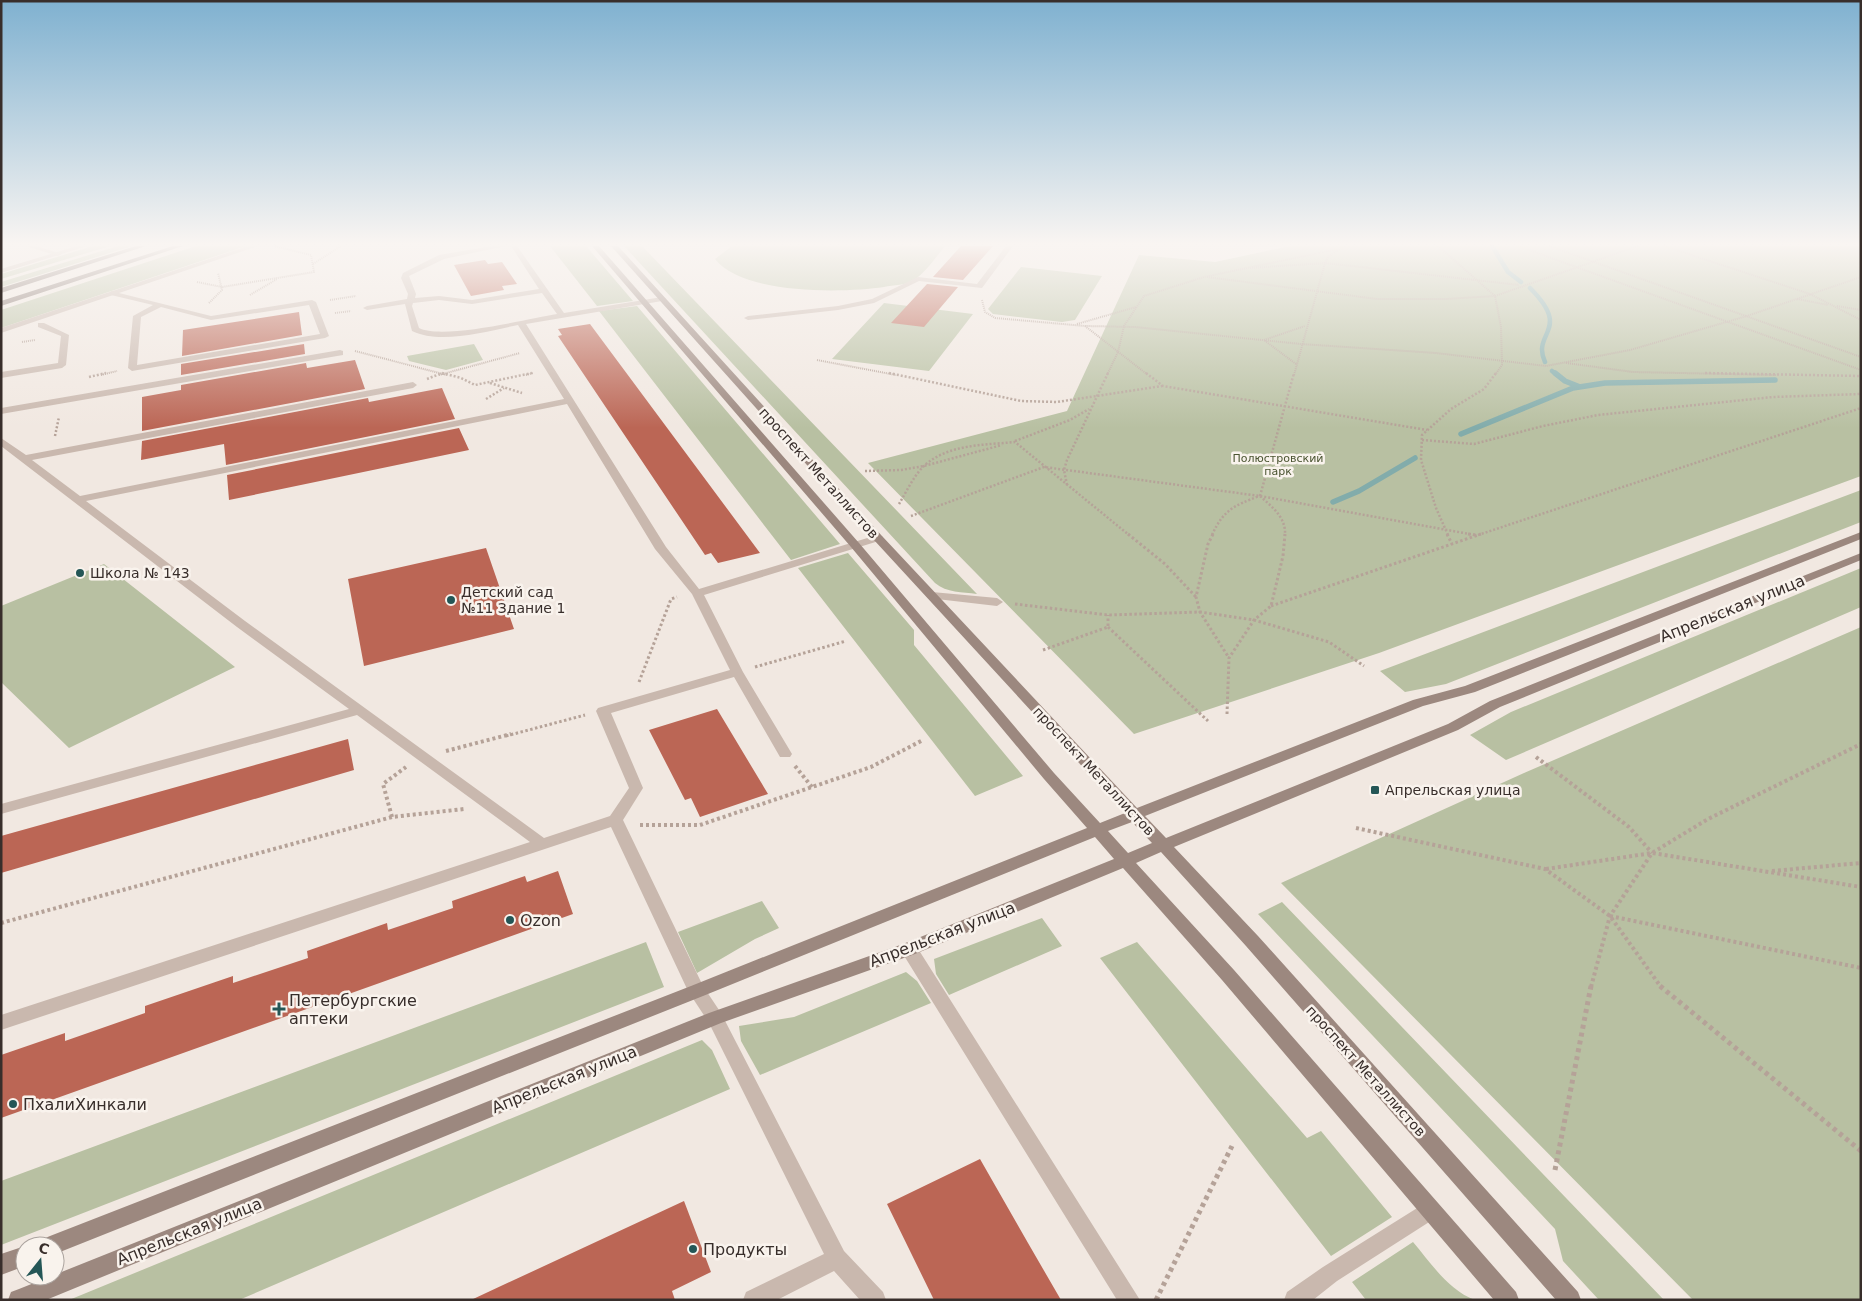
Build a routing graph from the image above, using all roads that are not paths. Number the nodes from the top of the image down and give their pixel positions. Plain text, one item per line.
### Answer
1 (74, 307) edge
2 (157, 307) edge
3 (161, 307) edge
4 (282, 307) edge
5 (314, 307) edge
6 (376, 307) edge
7 (408, 307) edge
8 (555, 307) edge
9 (615, 307) edge
10 (649, 307) edge
11 (669, 307) edge
12 (845, 307) edge
13 (368, 308) road end
14 (561, 315) junction
15 (748, 318) dead end
16 (521, 323) junction
17 (41, 325) dead end
18 (1, 332) edge
19 (340, 353) dead end
20 (1, 375) edge
21 (413, 385) road end
22 (570, 401) junction
23 (1, 411) edge
24 (1, 441) edge
25 (26, 458) junction
26 (80, 500) junction
27 (1861, 535) edge
28 (878, 538) junction
29 (855, 545) junction
30 (1861, 556) edge
31 (697, 593) junction
32 (932, 596) junction
33 (996, 602) road end
34 (737, 672) junction
35 (357, 711) junction
36 (785, 754) road end
37 (1, 809) edge
38 (1134, 815) junction
39 (615, 820) junction
40 (1097, 830) junction
41 (541, 844) junction
42 (1163, 846) junction
43 (1126, 861) junction
44 (909, 949) junction
45 (697, 991) junction
46 (715, 1018) junction
47 (1, 1023) edge
48 (1430, 1210) junction
49 (65, 1240) edge
50 (837, 1258) junction
51 (15, 1260) edge
52 (1, 1265) edge
53 (19, 1300) edge
54 (754, 1300) edge
55 (875, 1300) edge
56 (1129, 1300) edge
57 (1295, 1300) edge
58 (1508, 1300) edge
59 (1570, 1300) edge

1 - 18 street
2 - 5 street
3 - 4 street
6 - 13 street
7 - 16 street
8 - 14 street
9 - 14 street
10 - 29 street, проспект Металлистов
11 - 28 street, проспект Металлистов
12 - 15 street
14 - 16 street
16 - 22 street
17 - 20 street
19 - 23 street
21 - 25 street
22 - 26 street
22 - 31 street
24 - 25 street
25 - 26 street
26 - 35 street
27 - 38 street, Апрельская улица
28 - 29 street
28 - 32 street, проспект Металлистов
29 - 31 street
29 - 40 street, проспект Металлистов
30 - 42 street, Апрельская улица
31 - 34 street
32 - 33 street
32 - 38 street, проспект Металлистов
34 - 36 street
34 - 39 street
35 - 37 street
35 - 41 street
38 - 40 street, Апрельская улица
38 - 42 street, проспект Металлистов
39 - 41 street
39 - 45 street
40 - 43 street, проспект Металлистов
40 - 45 street, Апрельская улица
41 - 47 street
42 - 43 street, Апрельская улица
42 - 59 street, проспект Металлистов
43 - 44 street, Апрельская улица
43 - 48 street, проспект Металлистов
44 - 46 street, Апрельская улица
44 - 56 street
45 - 46 street
45 - 49 street, Апрельская улица
46 - 50 street
46 - 53 street, Апрельская улица
48 - 57 street
48 - 58 street, проспект Металлистов
50 - 54 street
50 - 55 street
51 - 52 street

